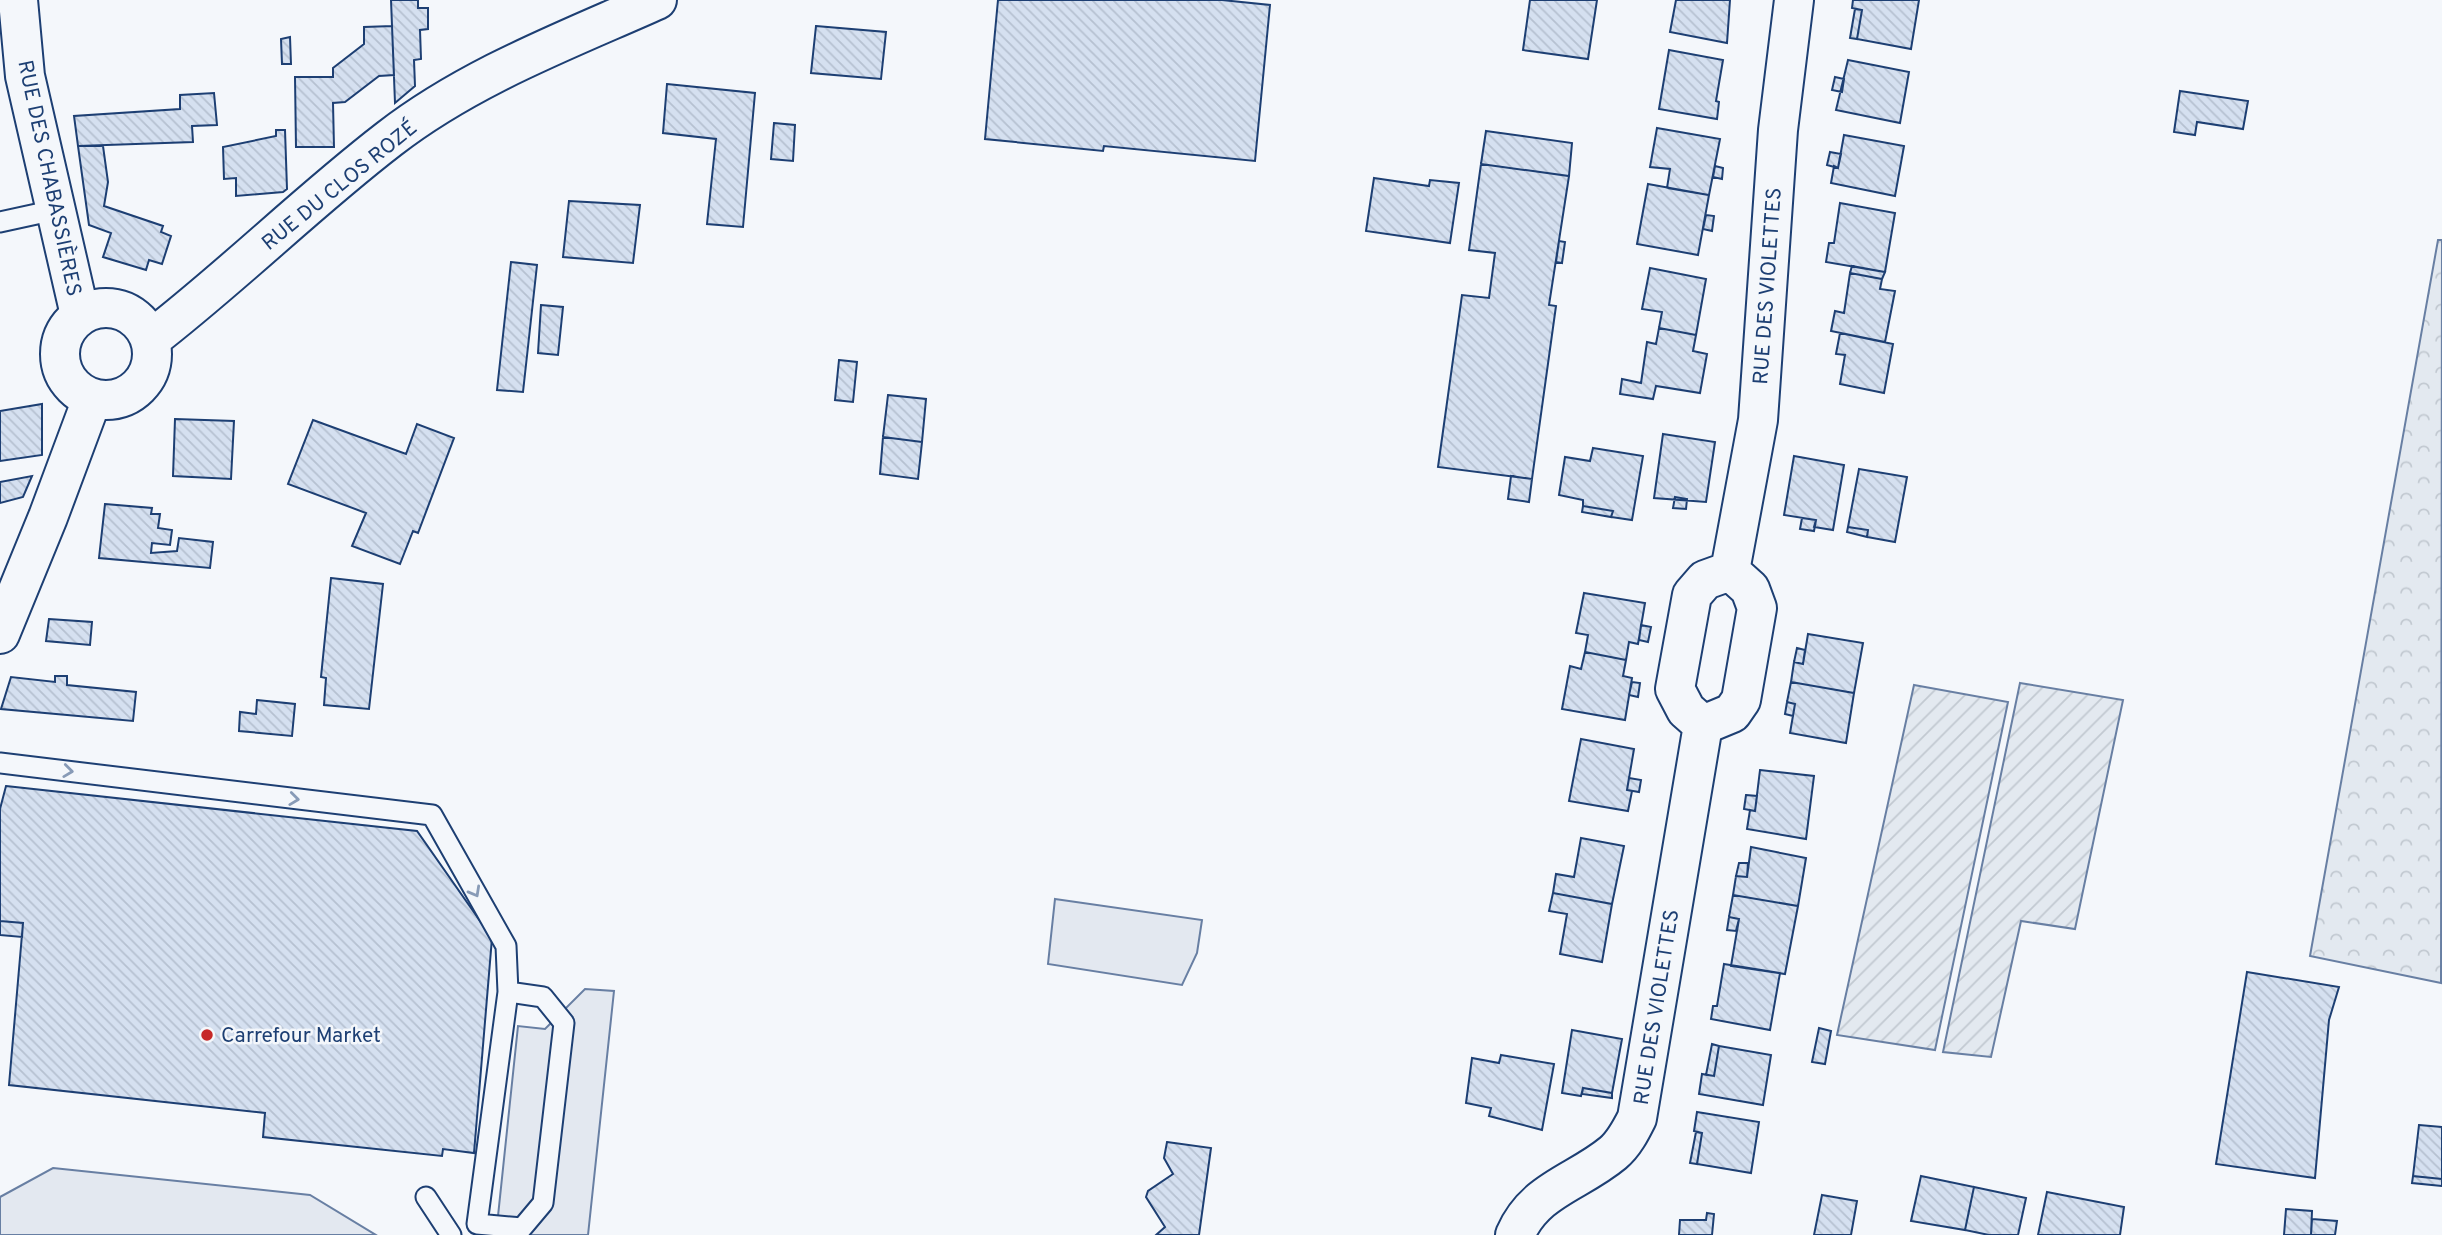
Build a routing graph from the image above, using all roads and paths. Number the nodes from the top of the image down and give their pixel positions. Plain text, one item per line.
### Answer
1 (18, 0) edge
2 (657, 0) edge
3 (1794, 0) edge
4 (55, 210) junction
5 (0, 222) edge
6 (80, 315) junction
7 (150, 340) junction
8 (92, 399) junction
9 (1730, 571) junction
10 (0, 634) edge
11 (1703, 725) junction
12 (0, 763) edge
13 (508, 992) junction
14 (426, 1197) dead end
15 (451, 1235) edge
16 (1515, 1235) edge

1 - 4 street, RUE DES CHABASSIÈRES
2 - 7 street, RUE DU CLOS ROZÉ
3 - 9 street, RUE DES VIOLETTES
4 - 5 lane
4 - 6 street, RUE DES CHABASSIÈRES
6 - 7 street
6 - 8 street
7 - 8 street
8 - 10 street
9 - 11 street
9 - 11 street
11 - 16 street, RUE DES VIOLETTES
12 -> 13 lane
13 - 13 lane
14 - 15 lane

